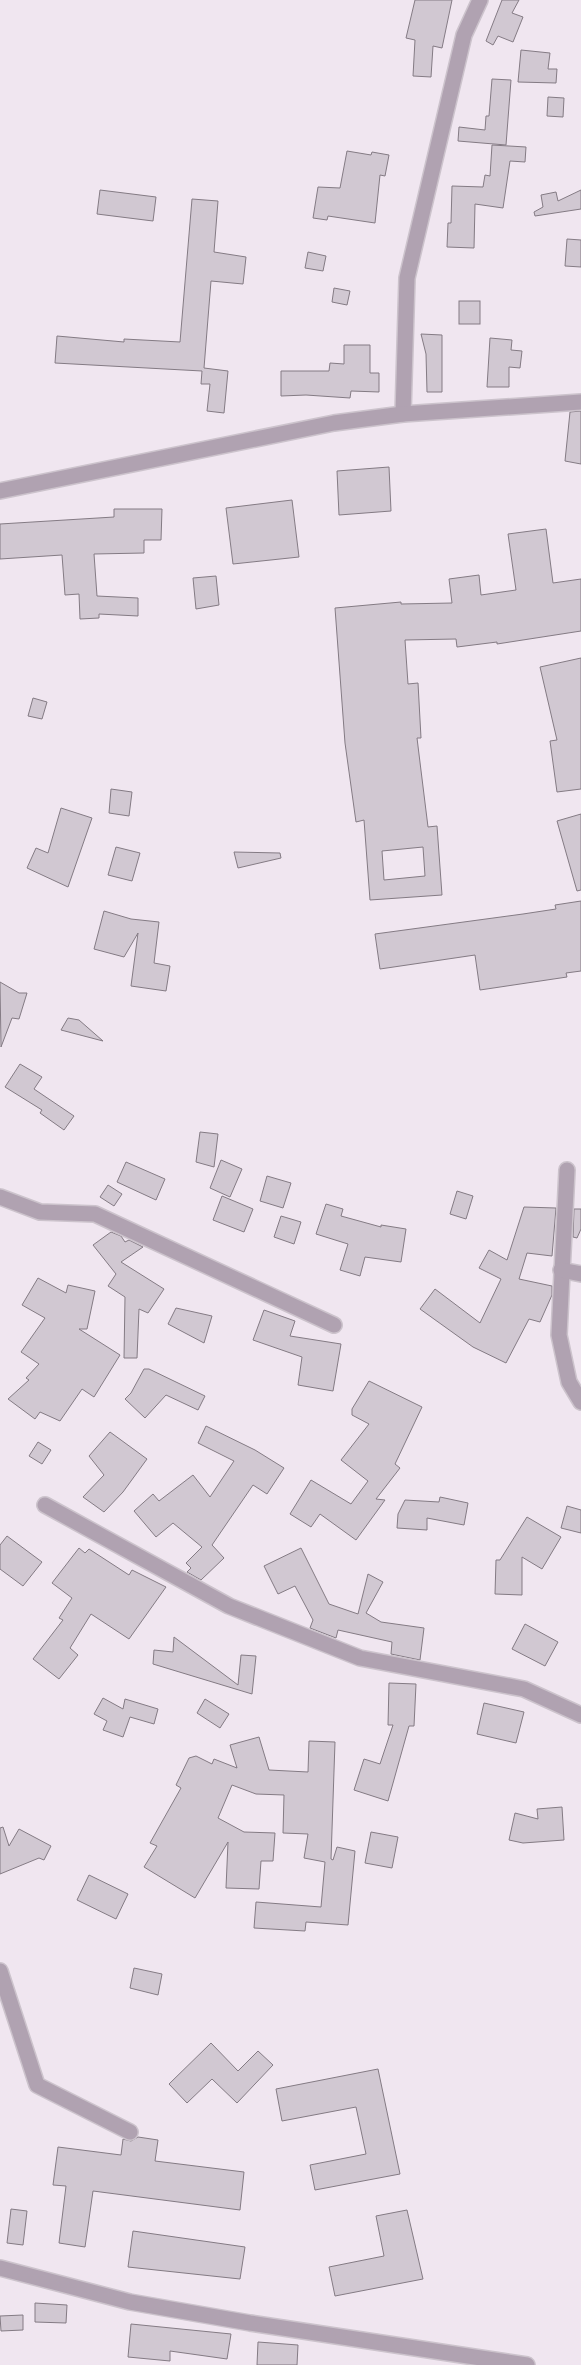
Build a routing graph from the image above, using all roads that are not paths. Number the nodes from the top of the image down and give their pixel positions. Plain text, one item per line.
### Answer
1 (480, 0) edge
2 (581, 402) edge
3 (403, 414) junction
4 (0, 490) edge
5 (567, 1170) dead end
6 (0, 1197) edge
7 (561, 1270) junction
8 (581, 1274) edge
9 (334, 1325) dead end
10 (581, 1402) edge
11 (45, 1505) dead end
12 (581, 1715) edge
13 (0, 1971) edge
14 (130, 2132) dead end
15 (0, 2268) edge
16 (527, 2365) edge

1 - 3 street
2 - 3 street
3 - 4 street
5 - 7 street
6 - 9 street
7 - 8 street
7 - 10 street
11 - 12 street
13 - 14 street
15 - 16 street

